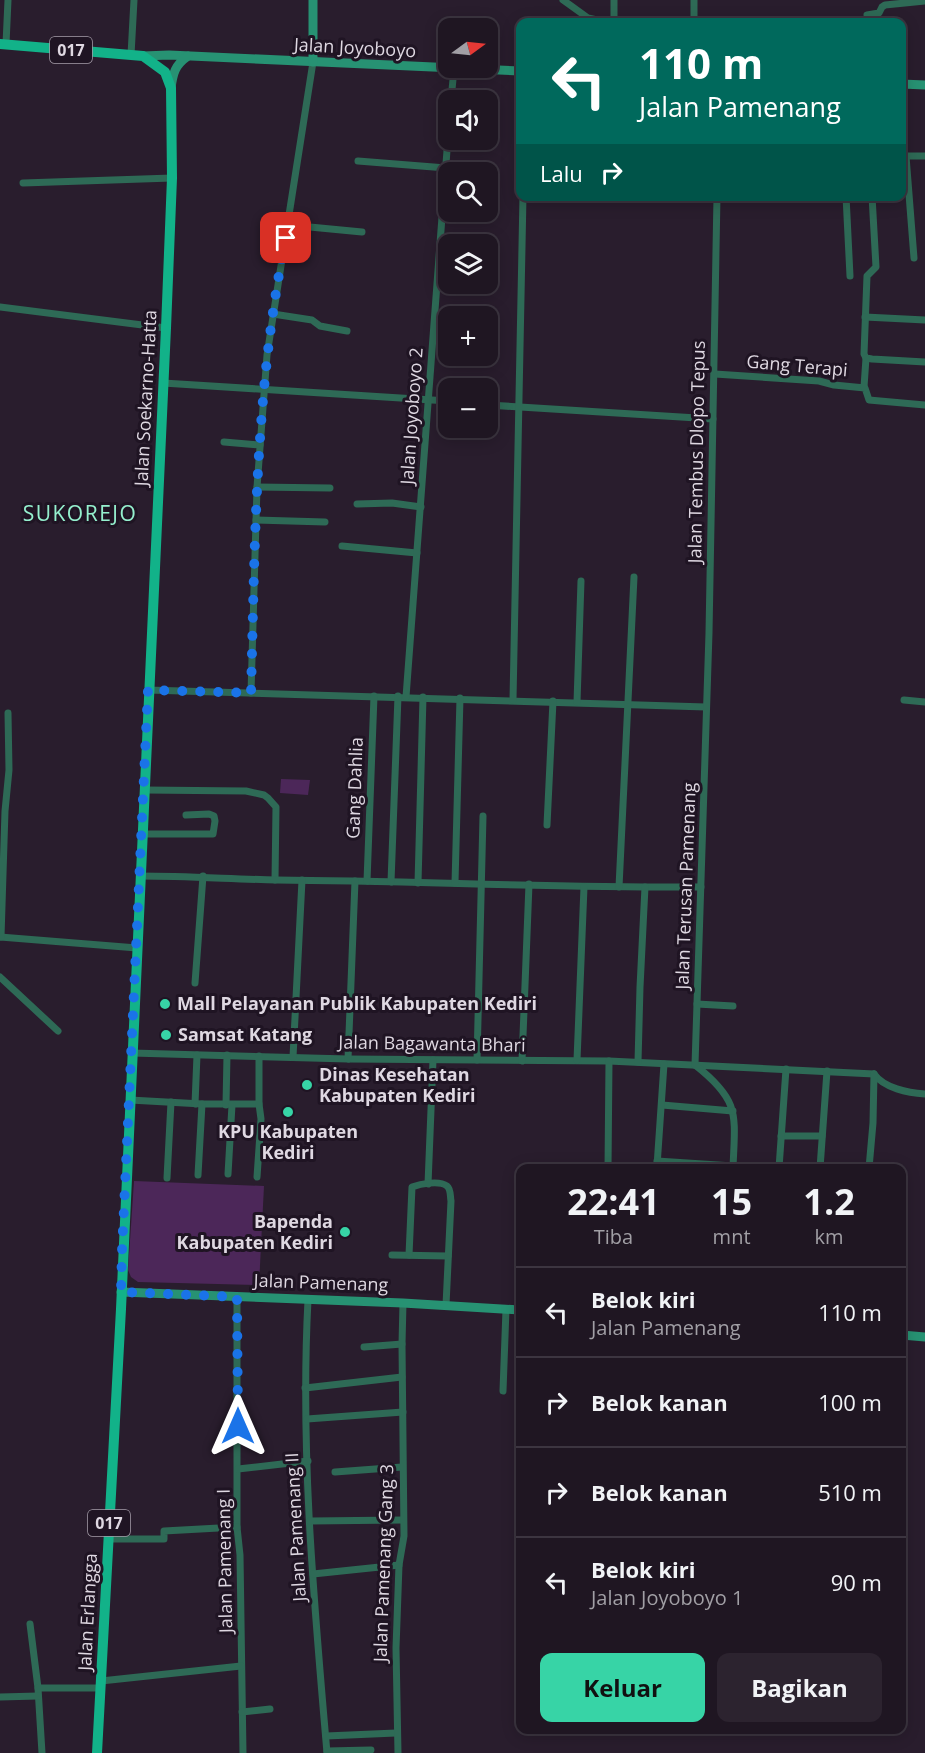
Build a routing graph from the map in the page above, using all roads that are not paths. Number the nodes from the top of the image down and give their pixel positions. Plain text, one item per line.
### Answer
1 (8, 0) edge
2 (134, 0) edge
3 (313, 0) edge
4 (563, 0) edge
5 (614, 0) edge
6 (694, 0) edge
7 (925, 1) edge
8 (867, 15) dead end
9 (588, 18) edge
10 (614, 18) edge
11 (694, 18) edge
12 (3, 44) edge
13 (131, 55) junction
14 (143, 56) junction
15 (188, 56) junction
16 (313, 62) junction
17 (438, 68) edge
18 (498, 70) edge
19 (516, 71) edge
20 (906, 84) edge
21 (925, 85) edge
22 (171, 88) junction
23 (906, 156) edge
24 (925, 156) edge
25 (358, 160) dead end
26 (438, 167) edge
27 (906, 176) edge
28 (172, 178) junction
29 (23, 183) dead end
30 (523, 201) edge
31 (717, 201) edge
32 (846, 201) edge
33 (872, 201) edge
34 (442, 222) edge
35 (289, 225) junction
36 (362, 232) dead end
37 (914, 258) dead end
38 (850, 276) dead end
39 (0, 307) edge
40 (273, 314) junction
41 (865, 317) junction
42 (925, 321) edge
43 (166, 328) junction
44 (347, 331) dead end
45 (866, 358) junction
46 (925, 362) edge
47 (715, 374) junction
48 (163, 383) junction
49 (864, 387) junction
50 (265, 389) junction
51 (428, 399) junction
52 (438, 400) edge
53 (925, 405) edge
54 (498, 406) edge
55 (518, 408) junction
56 (713, 419) junction
57 (224, 442) dead end
58 (260, 445) junction
59 (257, 487) junction
60 (330, 488) dead end
61 (357, 504) dead end
62 (421, 507) junction
63 (256, 520) junction
64 (325, 522) dead end
65 (342, 546) dead end
66 (417, 553) junction
67 (634, 577) dead end
68 (580, 581) dead end
69 (148, 690) junction
70 (251, 693) junction
71 (374, 696) junction
72 (402, 697) junction
73 (423, 697) junction
74 (460, 698) junction
75 (513, 700) junction
76 (904, 700) dead end
77 (554, 701) junction
78 (577, 702) junction
79 (925, 702) edge
80 (628, 704) junction
81 (706, 707) junction
82 (8, 713) dead end
83 (145, 790) junction
84 (186, 815) dead end
85 (483, 816) dead end
86 (547, 825) dead end
87 (143, 834) junction
88 (140, 876) junction
89 (203, 876) junction
90 (275, 880) junction
91 (302, 880) junction
92 (355, 881) junction
93 (367, 881) junction
94 (391, 882) junction
95 (418, 883) junction
96 (455, 883) junction
97 (483, 884) junction
98 (529, 884) junction
99 (584, 887) junction
100 (619, 887) junction
101 (645, 887) junction
102 (701, 887) junction
103 (0, 937) edge
104 (137, 948) junction
105 (0, 977) edge
106 (195, 982) dead end
107 (697, 1004) junction
108 (733, 1006) dead end
109 (58, 1031) dead end
110 (132, 1053) junction
111 (197, 1054) junction
112 (227, 1055) junction
113 (259, 1056) junction
114 (293, 1057) junction
115 (348, 1059) junction
116 (433, 1060) junction
117 (477, 1060) junction
118 (577, 1060) junction
119 (522, 1061) junction
120 (609, 1061) junction
121 (638, 1062) junction
122 (664, 1064) junction
123 (695, 1065) junction
124 (786, 1069) junction
125 (827, 1071) junction
126 (874, 1074) junction
127 (925, 1094) edge
128 (130, 1100) junction
129 (171, 1102) junction
130 (199, 1104) junction
131 (259, 1104) junction
132 (229, 1105) junction
133 (662, 1105) junction
134 (733, 1111) junction
135 (782, 1136) junction
136 (822, 1136) junction
137 (608, 1164) edge
138 (657, 1164) edge
139 (733, 1164) edge
140 (779, 1164) edge
141 (820, 1164) edge
142 (869, 1164) edge
143 (228, 1174) dead end
144 (198, 1175) dead end
145 (257, 1177) dead end
146 (167, 1178) dead end
147 (428, 1184) junction
148 (392, 1255) dead end
149 (409, 1255) junction
150 (448, 1256) junction
151 (121, 1292) junction
152 (237, 1297) junction
153 (308, 1300) junction
154 (404, 1303) junction
155 (446, 1305) junction
156 (506, 1309) junction
157 (516, 1310) edge
158 (906, 1335) edge
159 (925, 1337) edge
160 (402, 1344) junction
161 (364, 1347) dead end
162 (402, 1377) junction
163 (305, 1388) junction
164 (503, 1391) dead end
165 (403, 1412) junction
166 (307, 1419) junction
167 (308, 1461) junction
168 (402, 1467) junction
169 (238, 1469) junction
170 (334, 1472) dead end
171 (404, 1520) junction
172 (310, 1521) junction
173 (237, 1527) junction
174 (108, 1539) junction
175 (399, 1565) junction
176 (313, 1574) junction
177 (30, 1624) dead end
178 (241, 1666) junction
179 (101, 1684) junction
180 (38, 1688) junction
181 (39, 1696) junction
182 (0, 1697) edge
183 (270, 1709) dead end
184 (242, 1712) junction
185 (396, 1733) junction
186 (326, 1736) junction
187 (371, 1750) dead end
188 (327, 1752) edge
189 (42, 1753) edge
190 (98, 1753) edge
191 (243, 1753) edge
192 (398, 1753) edge

1 - 12 street
2 - 13 street
3 - 16 main road
4 - 9 street
5 - 10 street
6 - 11 street
7 - 8 street
12 - 13 main road, 017
13 - 14 main road, 017
14 - 15 main road, Jalan Joyoboyo
14 - 22 main road
15 - 16 main road, Jalan Joyoboyo
15 - 22 main road
16 - 17 main road, Jalan Joyoboyo
16 - 35 street
18 - 19 main road, Jalan Joyoboyo
20 - 21 main road
22 - 28 main road, Jalan Soekarno-Hatta / 017
23 - 24 street
25 - 26 street
27 - 37 street
28 - 29 street
28 - 43 main road, Jalan Soekarno-Hatta / 017
30 - 55 street
31 - 47 street, Jalan Tembus Dlopo Tepus
32 - 38 street
33 - 41 street
34 - 51 street, Jalan Joyoboyo 2
35 - 36 street
35 - 40 street
39 - 43 street
40 - 44 street
40 - 50 street
41 - 42 street
41 - 45 street
43 - 48 main road, Jalan Soekarno-Hatta / 017
45 - 46 street
45 - 49 street
47 - 49 street, Gang Terapi
47 - 56 street, Jalan Tembus Dlopo Tepus
48 - 50 street
48 - 69 main road, Jalan Soekarno-Hatta / 017
49 - 53 street, Gang Terapi
50 - 51 street
50 - 58 street
51 - 52 street
51 - 62 street, Jalan Joyoboyo 2
54 - 55 street
55 - 56 street
55 - 75 street
56 - 81 street, Jalan Tembus Dlopo Tepus
57 - 58 street
58 - 59 street
59 - 60 street
59 - 63 street
61 - 62 street
62 - 66 street, Jalan Joyoboyo 2
63 - 64 street
63 - 70 street
65 - 66 street
66 - 72 street, Jalan Joyoboyo 2
67 - 80 street
68 - 78 street
69 - 70 street
69 - 83 main road, Jalan Soekarno-Hatta / 017
70 - 71 street
71 - 72 street
71 - 93 street, Gang Dahlia
72 - 73 street
72 - 94 street, Jalan Joyoboyo 2
73 - 74 street
73 - 95 street
74 - 75 street
74 - 96 street
75 - 77 street
76 - 79 street
77 - 78 street
77 - 86 street
78 - 80 street
80 - 81 street
80 - 100 street
81 - 102 street, Jalan Terusan Pamenang
82 - 103 street
83 - 87 main road, Jalan Soekarno-Hatta / 017
83 - 90 street
84 - 87 street
85 - 97 street
87 - 88 main road, Jalan Soekarno-Hatta / 017
88 - 89 street
88 - 104 main road, Jalan Soekarno-Hatta / 017
89 - 90 street
89 - 106 street
90 - 91 street
91 - 92 street
91 - 114 street
92 - 93 street
92 - 115 street
93 - 94 street
94 - 95 street
95 - 96 street
96 - 97 street
97 - 98 street
97 - 117 street
98 - 99 street
98 - 119 street
99 - 100 street
99 - 118 street
100 - 101 street
101 - 102 street
101 - 121 street
102 - 107 street, Jalan Terusan Pamenang
103 - 104 street
104 - 110 main road, Jalan Soekarno-Hatta / 017
105 - 109 street
107 - 108 street
107 - 123 street, Jalan Terusan Pamenang
110 - 111 street, Jalan Bagawanta Bhari
110 - 128 main road, Jalan Soekarno-Hatta / 017
111 - 112 street, Jalan Bagawanta Bhari
111 - 130 street
112 - 113 street, Jalan Bagawanta Bhari
112 - 132 street
113 - 114 street, Jalan Bagawanta Bhari
113 - 131 street
114 - 115 street, Jalan Bagawanta Bhari
115 - 116 street, Jalan Bagawanta Bhari
116 - 117 street, Jalan Bagawanta Bhari
116 - 147 street
117 - 119 street, Jalan Bagawanta Bhari
118 - 119 street, Jalan Bagawanta Bhari
118 - 120 street, Jalan Bagawanta Bhari
120 - 121 street, Jalan Bagawanta Bhari
120 - 137 street
121 - 122 street, Jalan Bagawanta Bhari
122 - 123 street, Jalan Bagawanta Bhari
122 - 133 street
123 - 124 street, Jalan Bagawanta Bhari
123 - 134 street
124 - 125 street, Jalan Bagawanta Bhari
124 - 135 street
125 - 126 street, Jalan Bagawanta Bhari
125 - 136 street
126 - 127 street
126 - 142 street
128 - 129 street
128 - 151 main road, Jalan Soekarno-Hatta / 017
129 - 130 street
129 - 146 street
130 - 132 street
130 - 144 street
131 - 132 street
131 - 145 street
132 - 143 street
133 - 134 street
133 - 138 street
134 - 139 street
135 - 136 street
135 - 140 street
136 - 141 street
147 - 149 street
147 - 150 street
148 - 149 street
149 - 150 street
150 - 155 street
151 - 152 main road, Jalan Pamenang
151 - 174 main road, Jalan Erlangga / 017
152 - 153 main road, Jalan Pamenang
152 - 169 street, Jalan Pamenang I
153 - 154 main road, Jalan Pamenang
153 - 163 street, Jalan Pamenang II
154 - 155 main road, Jalan Pamenang
154 - 160 street, Jalan Pamenang Gang 3
155 - 156 main road, Jalan Pamenang
156 - 157 main road, Jalan Pamenang
156 - 164 street
158 - 159 main road
160 - 161 street
160 - 162 street, Jalan Pamenang Gang 3
162 - 163 street
162 - 165 street, Jalan Pamenang Gang 3
163 - 166 street, Jalan Pamenang II
165 - 166 street
165 - 168 street, Jalan Pamenang Gang 3
166 - 167 street, Jalan Pamenang II
167 - 169 street
167 - 172 street, Jalan Pamenang II
168 - 170 street
168 - 171 street, Jalan Pamenang Gang 3
169 - 173 street, Jalan Pamenang I
171 - 172 street
171 - 175 street, Jalan Pamenang Gang 3
172 - 176 street, Jalan Pamenang II
173 - 174 street
173 - 178 street, Jalan Pamenang I
174 - 179 main road, Jalan Erlangga / 017
175 - 176 street
175 - 185 street, Jalan Pamenang Gang 3
176 - 186 street, Jalan Pamenang II
177 - 180 street
178 - 179 street
178 - 184 street, Jalan Pamenang I
179 - 180 street
179 - 190 main road, Jalan Erlangga / 017
180 - 181 street
181 - 182 street
181 - 189 street
183 - 184 street
184 - 191 street, Jalan Pamenang I
185 - 186 street
185 - 192 street, Jalan Pamenang Gang 3
186 - 188 street, Jalan Pamenang II
187 - 188 street

